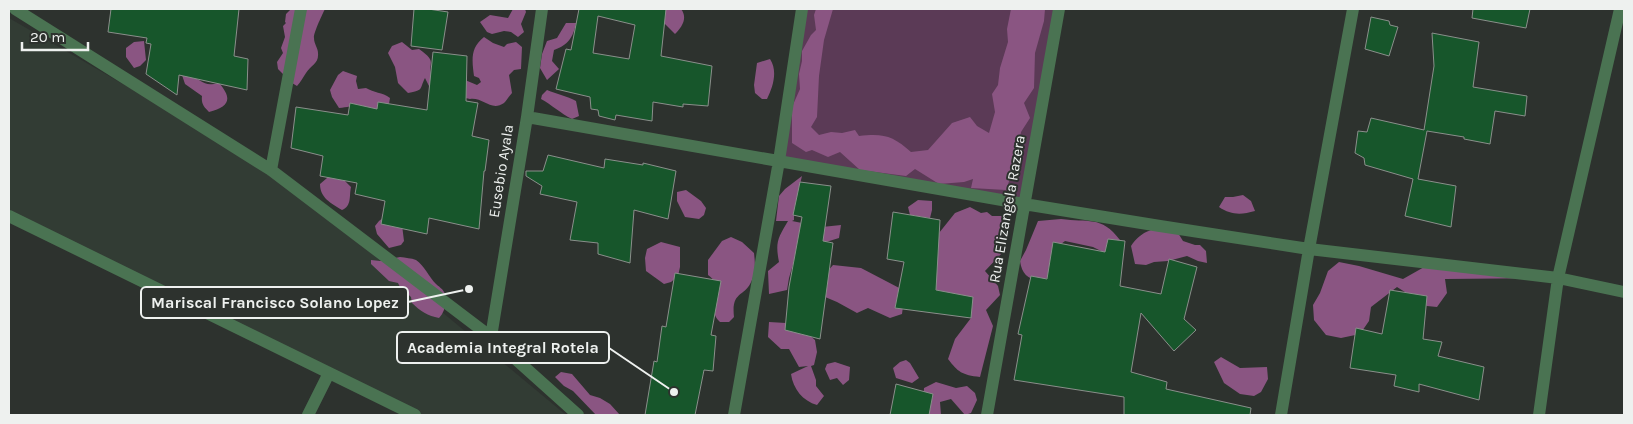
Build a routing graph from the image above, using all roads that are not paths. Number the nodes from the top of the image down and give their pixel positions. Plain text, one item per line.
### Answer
1 (15, 9) edge
2 (302, 9) edge
3 (542, 9) edge
4 (802, 9) edge
5 (1059, 9) edge
6 (1353, 9) edge
7 (1620, 9) edge
8 (526, 117) junction
9 (779, 161) junction
10 (271, 170) junction
11 (1024, 204) junction
12 (9, 216) edge
13 (1309, 250) junction
14 (1558, 278) junction
15 (1624, 292) edge
16 (491, 338) junction
17 (328, 373) junction
18 (308, 415) edge
19 (414, 415) edge
20 (578, 415) edge
21 (734, 415) edge
22 (987, 415) edge
23 (1281, 415) edge
24 (1539, 415) edge

1 - 10 street
2 - 10 street
3 - 8 street, Eusebio Ayala
4 - 9 street
5 - 11 street, Rua Elizangela Razera
6 - 13 street
7 - 14 street
8 - 9 street
8 - 16 street, Eusebio Ayala
9 - 11 street
9 - 21 street
10 - 16 street
11 - 13 street
11 - 22 street, Rua Elizangela Razera
12 - 17 street
13 - 14 street
13 - 23 street
14 - 15 street
14 - 24 street
16 - 20 street
17 - 18 street
17 - 19 street

